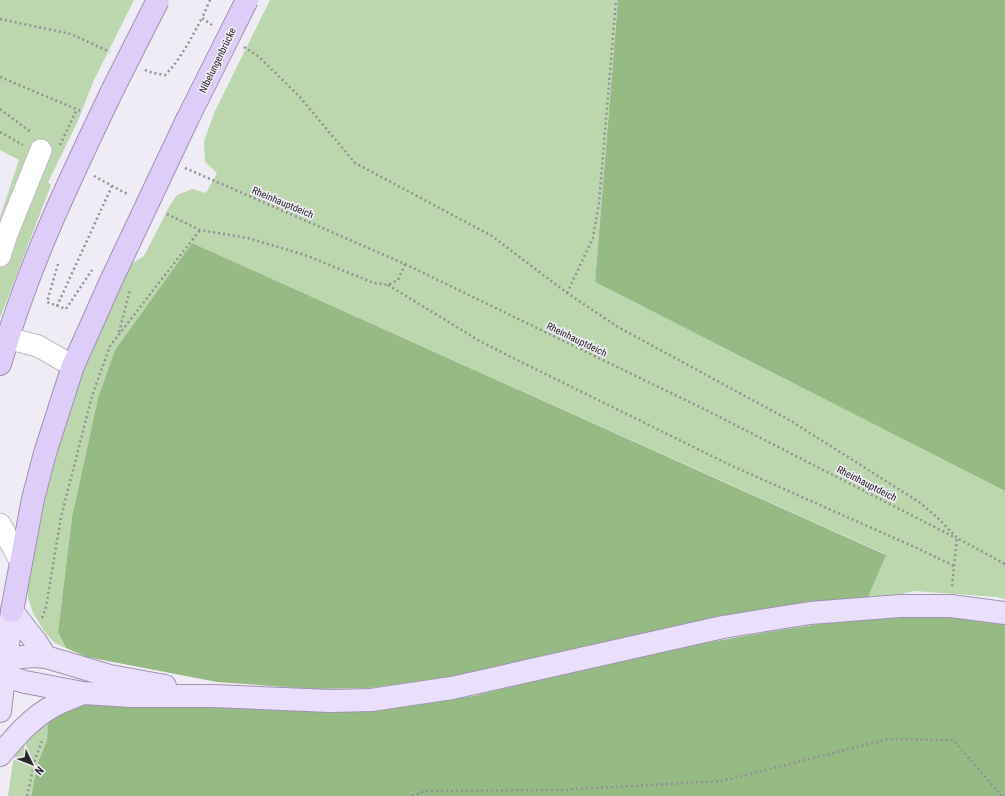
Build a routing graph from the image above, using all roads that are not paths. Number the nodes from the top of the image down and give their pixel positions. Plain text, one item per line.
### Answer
1 (158, 0) edge
2 (247, 0) edge
3 (50, 149) road end
4 (0, 256) edge
5 (7, 338) junction
6 (0, 364) edge
7 (73, 366) junction
8 (0, 524) edge
9 (21, 562) junction
10 (12, 611) junction
11 (1005, 613) edge
12 (41, 650) junction
13 (3, 664) edge
14 (84, 693) junction
15 (213, 696) junction
16 (0, 711) edge
17 (0, 755) edge

1 - 5 highway, bridge
2 - 7 highway, Nibelungenbrücke, bridge
3 - 4 lane
5 - 6 highway
5 - 7 lane
7 - 9 highway, Nibelungenbrücke
8 - 9 lane
9 - 10 highway, Nibelungenbrücke
10 - 12 main road
10 - 13 main road
11 - 15 main road
12 - 13 main road
12 - 15 main road
13 - 14 main road
13 - 16 main road
14 - 15 main road
14 - 17 main road

